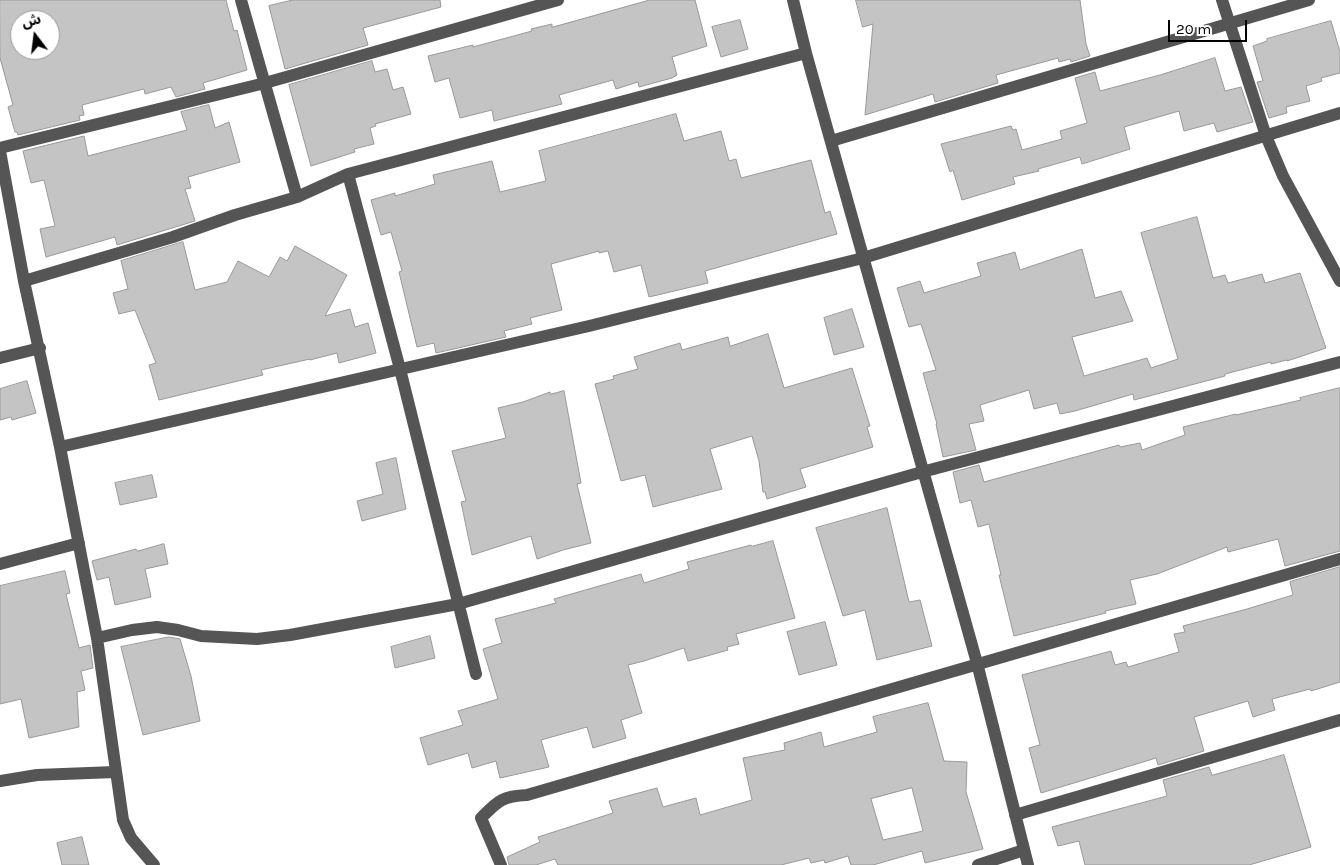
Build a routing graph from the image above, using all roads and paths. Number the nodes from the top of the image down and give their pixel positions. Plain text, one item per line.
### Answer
1 (241, 0) edge
2 (558, 0) edge
3 (793, 0) edge
4 (1222, 0) edge
5 (1309, 0) edge
6 (1228, 25) junction
7 (806, 53) junction
8 (265, 83) junction
9 (1340, 113) edge
10 (1266, 136) junction
11 (831, 141) junction
12 (0, 149) edge
13 (348, 174) junction
14 (297, 197) junction
15 (864, 258) junction
16 (24, 281) junction
17 (1340, 281) edge
18 (40, 348) junction
19 (0, 358) edge
20 (1340, 362) edge
21 (400, 369) junction
22 (60, 447) junction
23 (922, 472) junction
24 (79, 543) junction
25 (1340, 559) edge
26 (0, 564) edge
27 (458, 604) junction
28 (97, 638) junction
29 (977, 663) junction
30 (476, 674) dead end
31 (1340, 720) edge
32 (115, 772) junction
33 (0, 781) edge
34 (1015, 815) junction
35 (1024, 850) junction
36 (154, 865) edge
37 (501, 865) edge
38 (978, 865) edge
39 (1028, 865) edge

1 - 8 street
2 - 8 street
3 - 7 street
4 - 6 street
5 - 6 street
6 - 10 street
6 - 11 street
7 - 11 street
7 - 13 street
8 - 12 street
8 - 14 street
9 - 10 street
10 - 15 street
10 - 17 street
11 - 15 street
12 - 16 street
13 - 14 street
13 - 21 street
14 - 16 street
15 - 21 street
15 - 23 street
16 - 18 street
18 - 19 street
18 - 22 street
20 - 23 street
21 - 22 street
21 - 27 street
22 - 24 street
23 - 27 street
23 - 29 street
24 - 26 street
24 - 28 street
25 - 29 street
27 - 28 street
27 - 30 street
28 - 32 street
29 - 34 street
29 - 37 street
31 - 34 street
32 - 33 street
32 - 36 street
34 - 35 street
35 - 38 street
35 - 39 street

